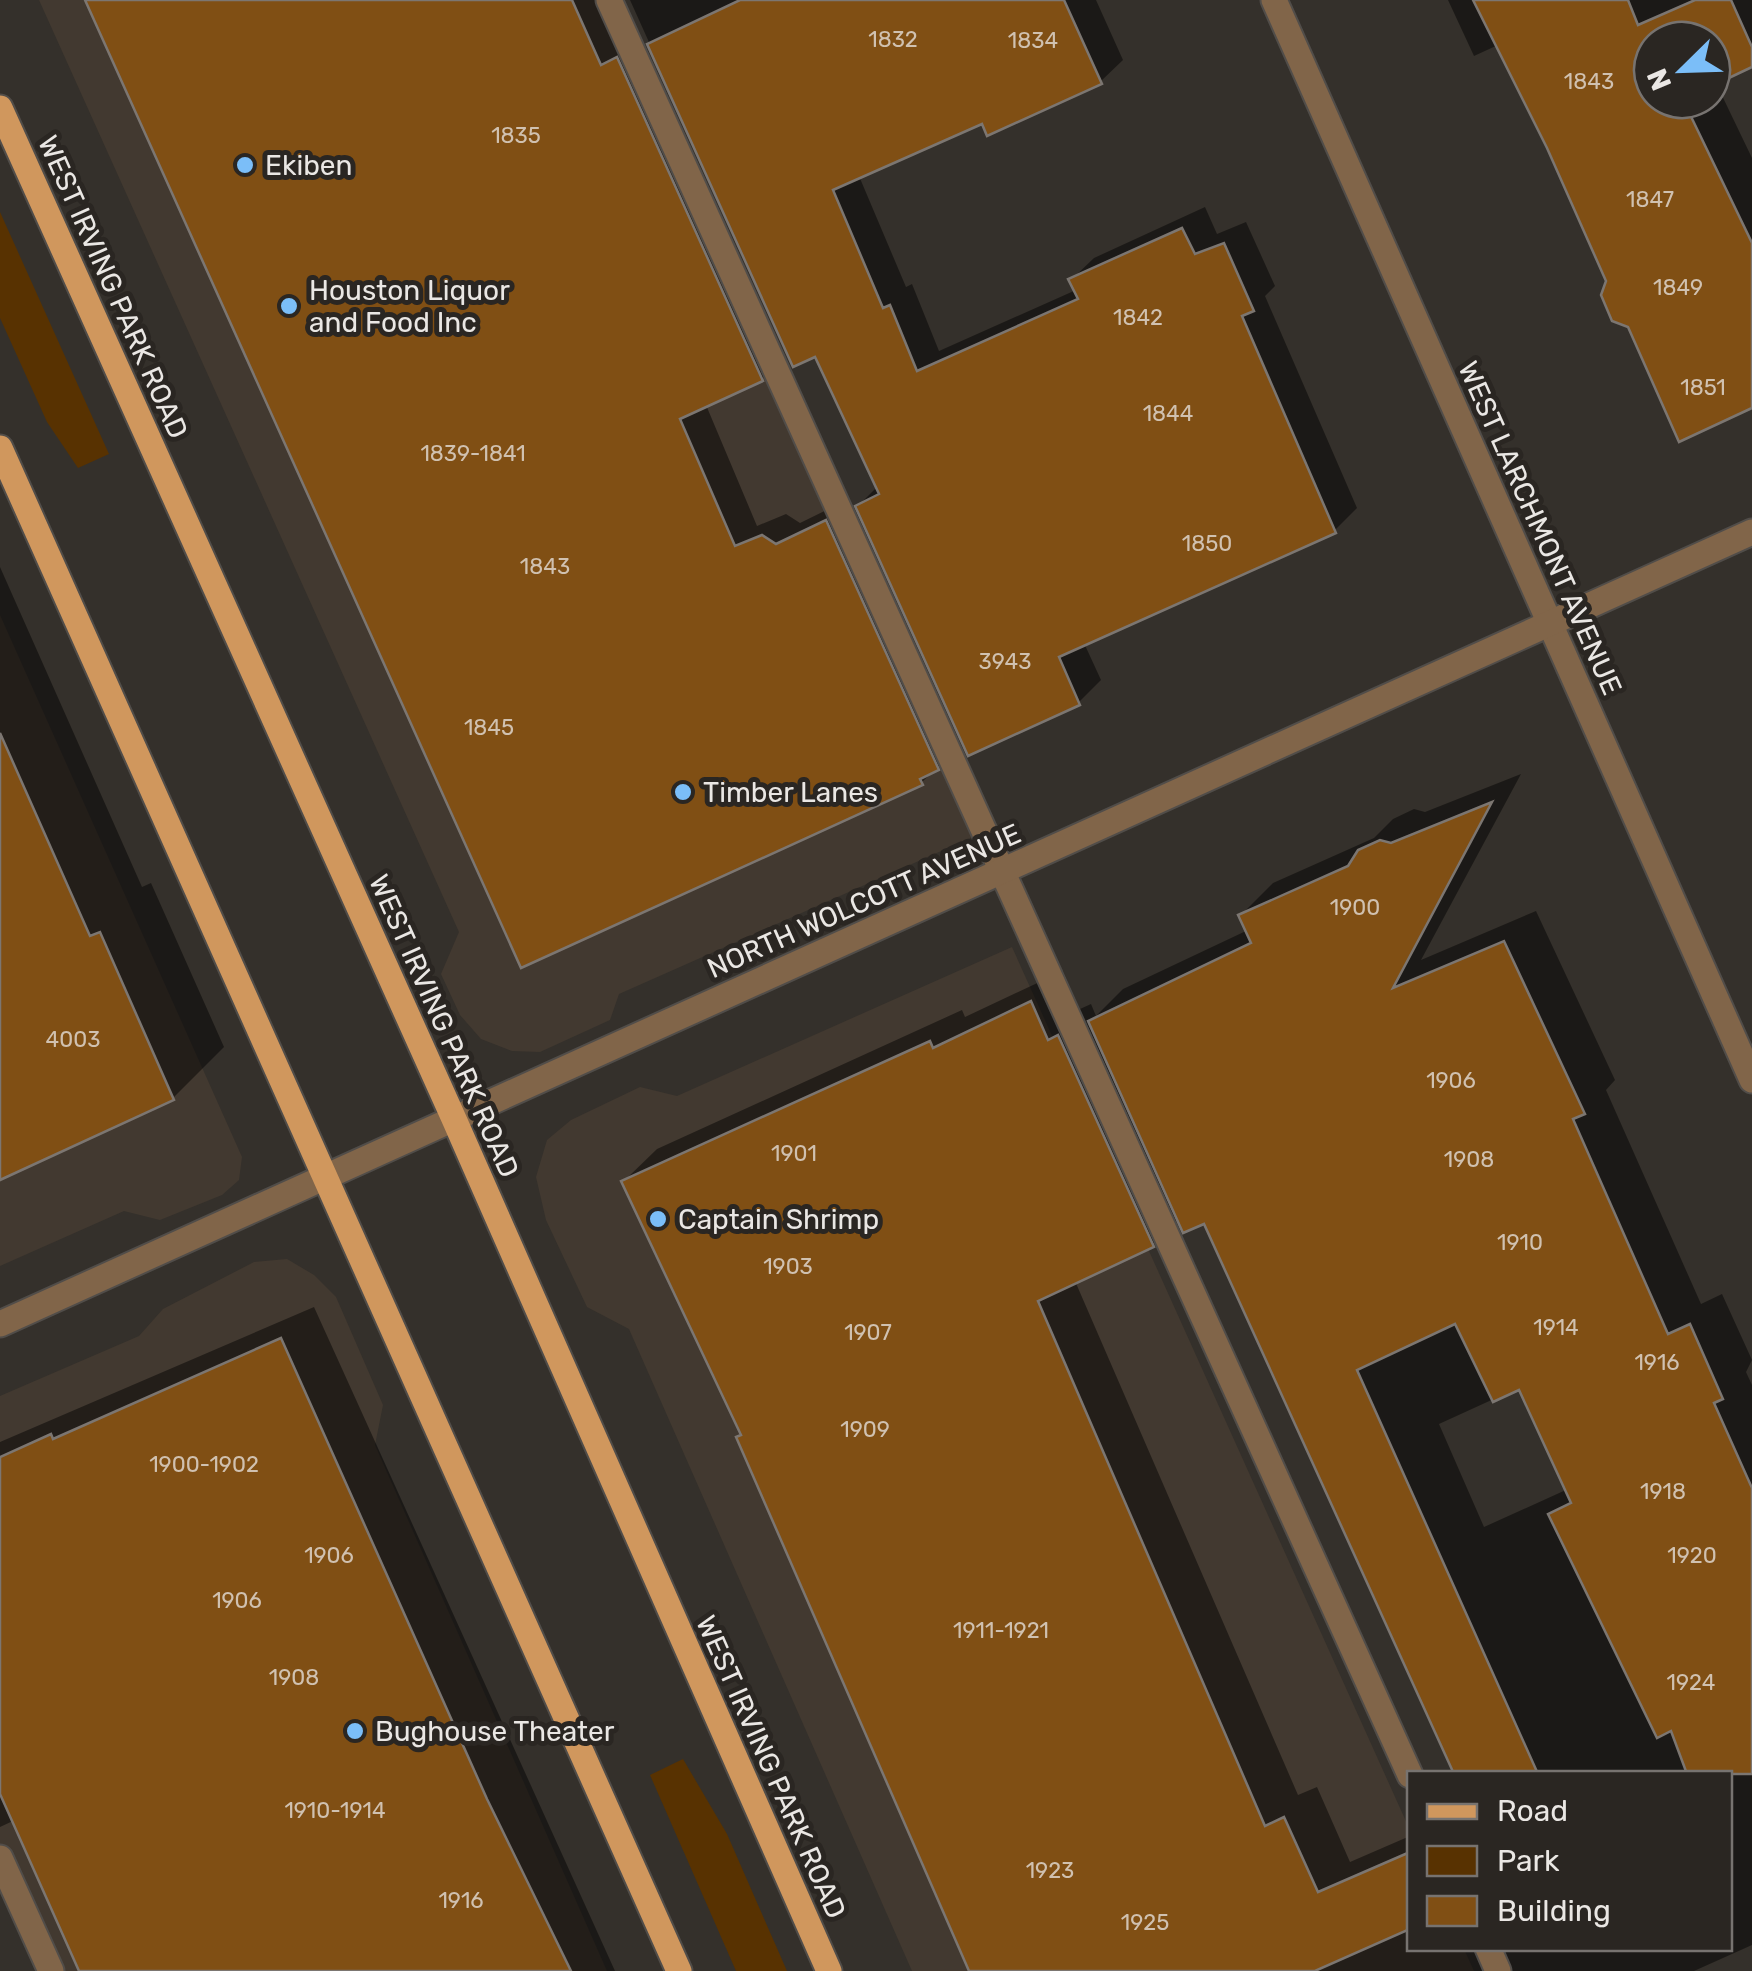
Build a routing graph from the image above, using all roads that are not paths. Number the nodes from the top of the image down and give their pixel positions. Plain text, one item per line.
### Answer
1 (609, 0) edge
2 (1274, 0) edge
3 (0, 108) edge
4 (0, 448) edge
5 (1752, 532) edge
6 (1550, 624) junction
7 (1002, 871) junction
8 (1752, 1080) edge
9 (454, 1119) junction
10 (324, 1177) junction
11 (0, 1324) edge
12 (1408, 1771) edge
13 (0, 1858) edge
14 (51, 1971) edge
15 (679, 1971) edge
16 (829, 1971) edge

1 - 7 street
2 - 6 street, WEST LARCHMONT AVENUE
3 - 9 main road, WEST IRVING PARK ROAD
4 - 10 main road
5 - 6 street, NORTH WOLCOTT AVENUE
6 - 7 street, NORTH WOLCOTT AVENUE
6 - 8 street, WEST LARCHMONT AVENUE
7 - 9 street, NORTH WOLCOTT AVENUE
7 - 12 street
9 - 10 street, NORTH WOLCOTT AVENUE
9 - 16 main road, WEST IRVING PARK ROAD
10 - 11 street, NORTH WOLCOTT AVENUE
10 - 15 main road
13 - 14 street

